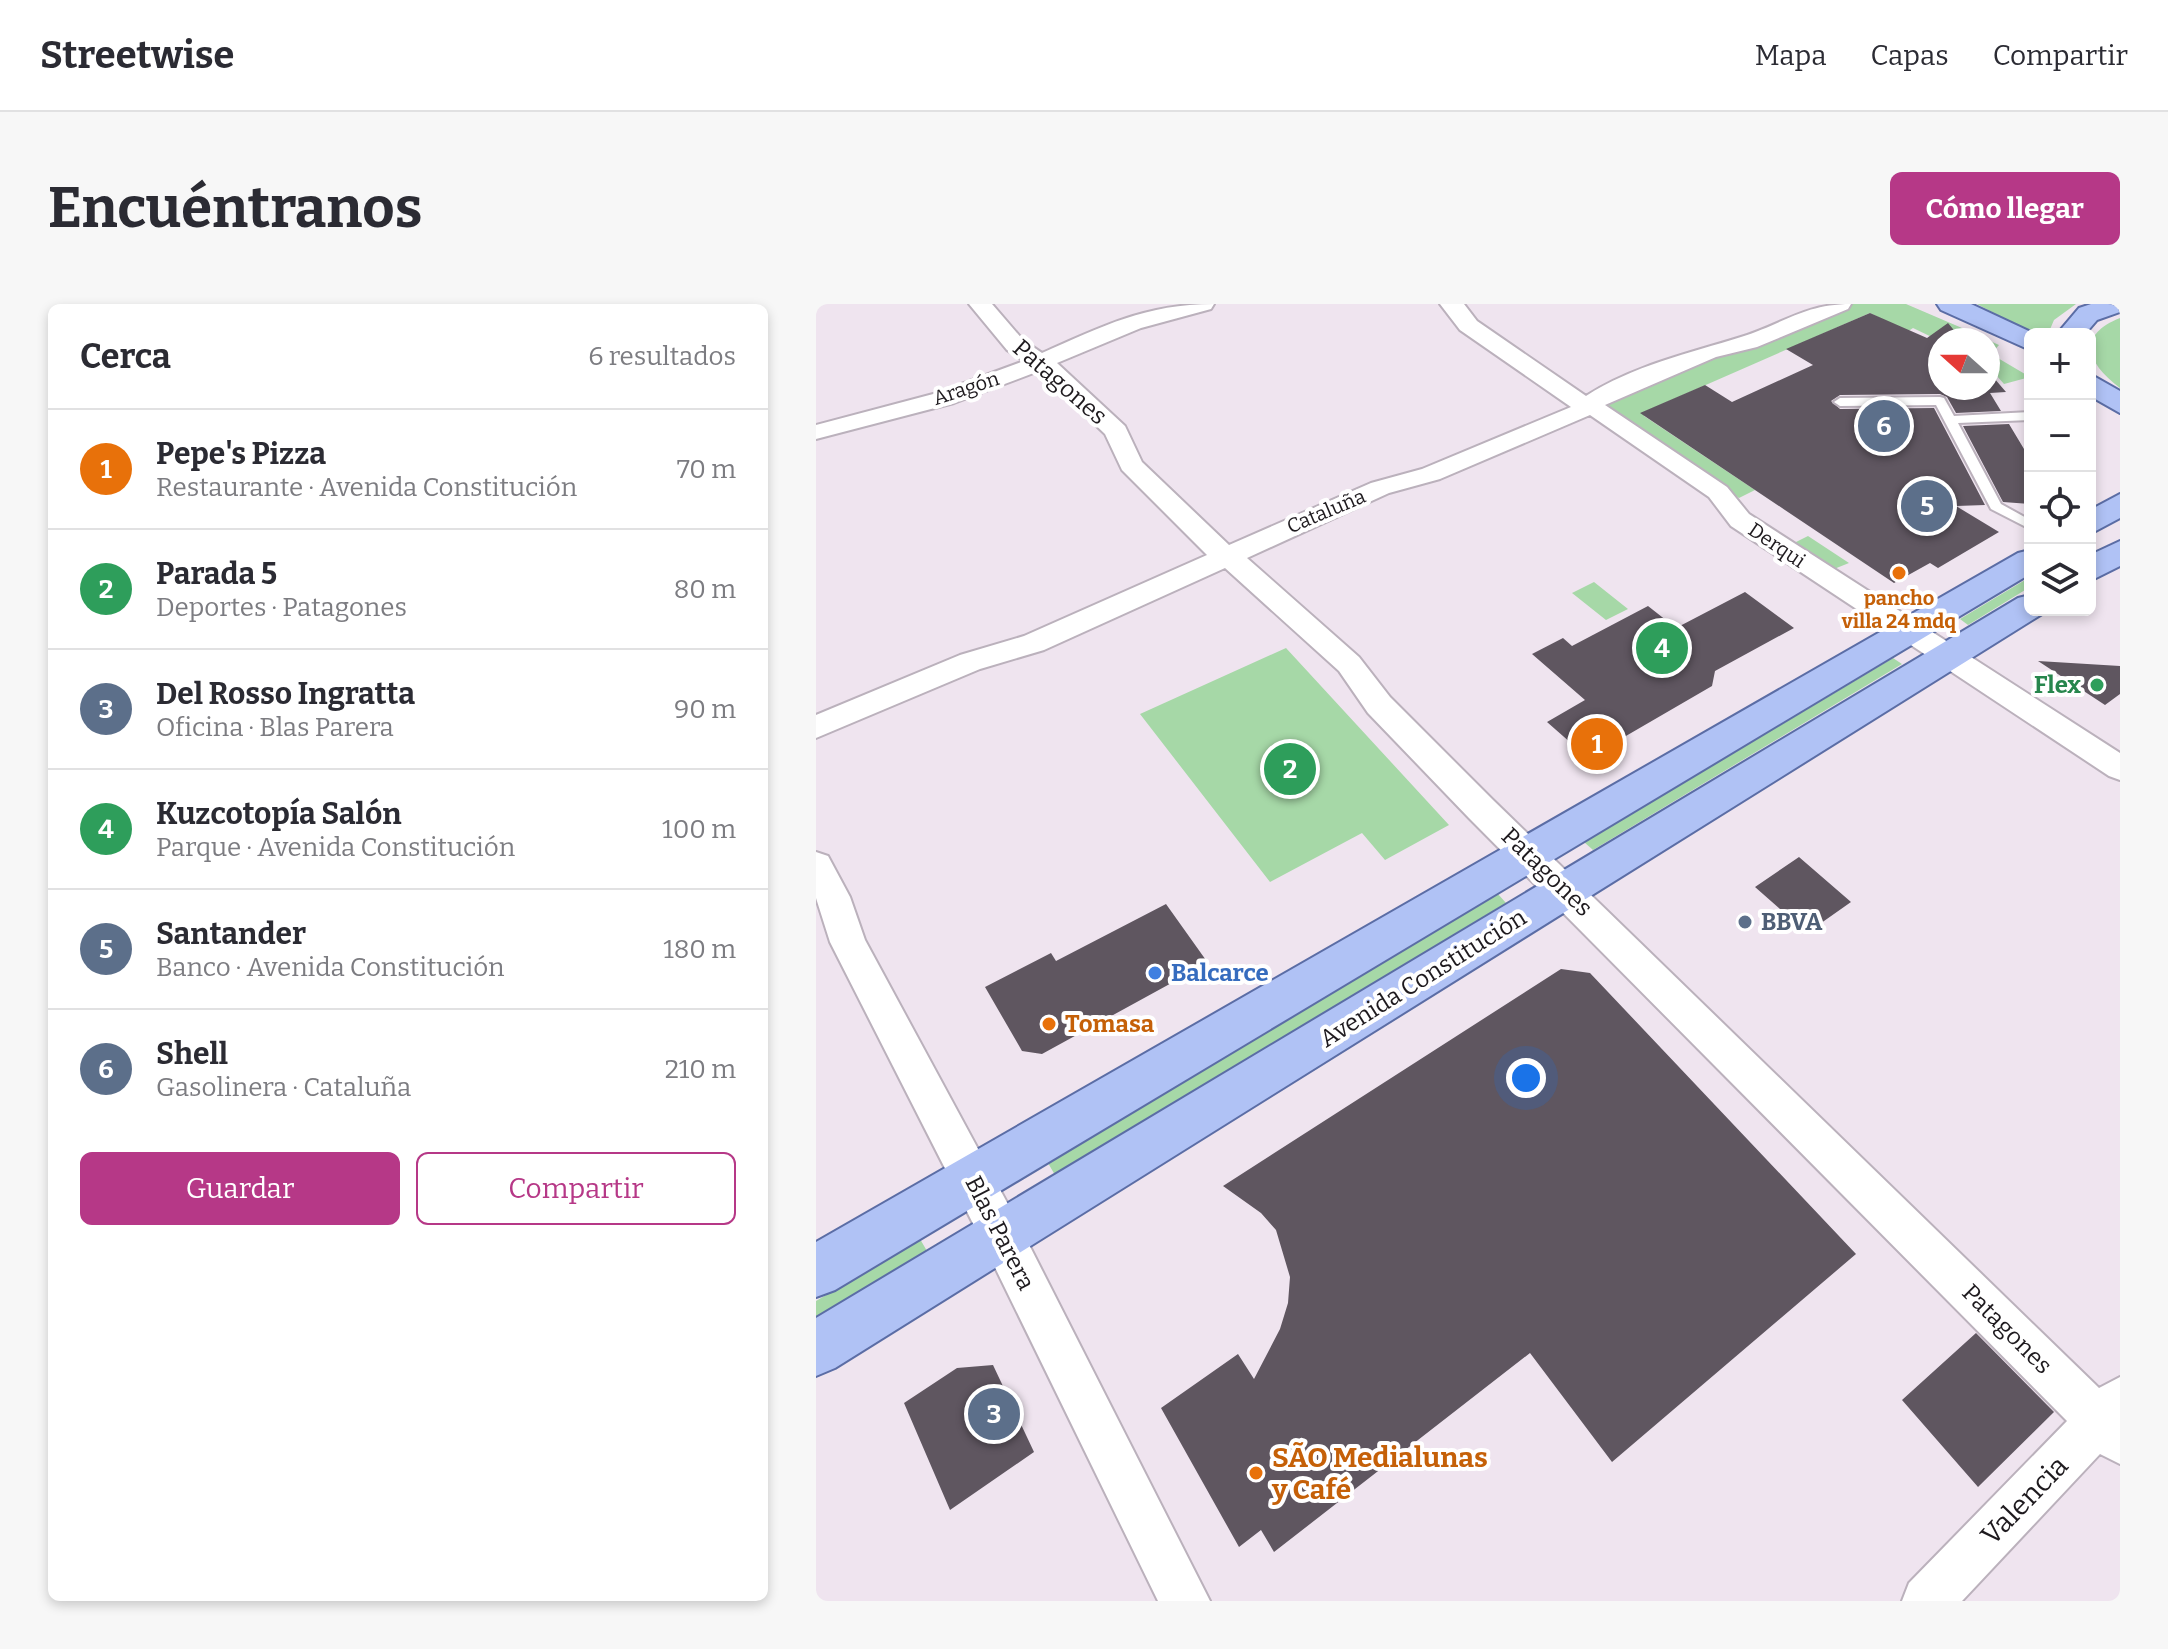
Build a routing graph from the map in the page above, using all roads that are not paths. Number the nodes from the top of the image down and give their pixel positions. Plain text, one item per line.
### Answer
1 (980, 304) edge
2 (1203, 304) edge
3 (1451, 304) edge
4 (1840, 304) edge
5 (1950, 304) edge
6 (2117, 304) edge
7 (2075, 328) edge
8 (2024, 339) edge
9 (1039, 362) junction
10 (1840, 402) dead end
11 (1588, 406) junction
12 (2024, 416) edge
13 (1950, 420) junction
14 (816, 432) edge
15 (2120, 504) edge
16 (2096, 520) edge
17 (2024, 522) edge
18 (2120, 551) edge
19 (1226, 557) junction
20 (2024, 563) edge
21 (2096, 566) edge
22 (2024, 610) edge
23 (1906, 631) junction
24 (1949, 656) junction
25 (816, 727) edge
26 (2120, 768) edge
27 (1528, 853) junction
28 (816, 865) edge
29 (1566, 890) junction
30 (972, 1179) junction
31 (1002, 1236) junction
32 (816, 1271) edge
33 (816, 1349) edge
34 (2113, 1421) edge
35 (1185, 1601) edge
36 (1927, 1601) edge

1 - 9 street, Patagones
2 - 9 street, Aragón
3 - 11 street, Derqui
4 - 11 street, Cataluña
5 - 8 main road
6 - 7 main road
9 - 14 street, Aragón
9 - 19 street, Patagones
10 - 13 lane
11 - 19 street, Cataluña
11 - 23 street, Derqui
12 - 13 lane
13 - 17 lane
15 - 16 main road
18 - 21 main road
19 - 25 street, Cataluña
19 - 27 street, Patagones
20 - 23 main road
22 - 24 main road, Avenida Constitución
23 - 24 street, Derqui
23 - 27 main road
24 - 26 street, Derqui
24 - 29 main road, Avenida Constitución
27 - 29 street, Patagones
27 - 30 main road
28 - 30 street, Blas Parera
29 - 31 main road, Avenida Constitución
29 - 34 street, Patagones
30 - 31 street, Blas Parera
30 - 32 main road
31 - 33 main road, Avenida Constitución
31 - 35 street, Blas Parera
34 - 36 street, Valencia

